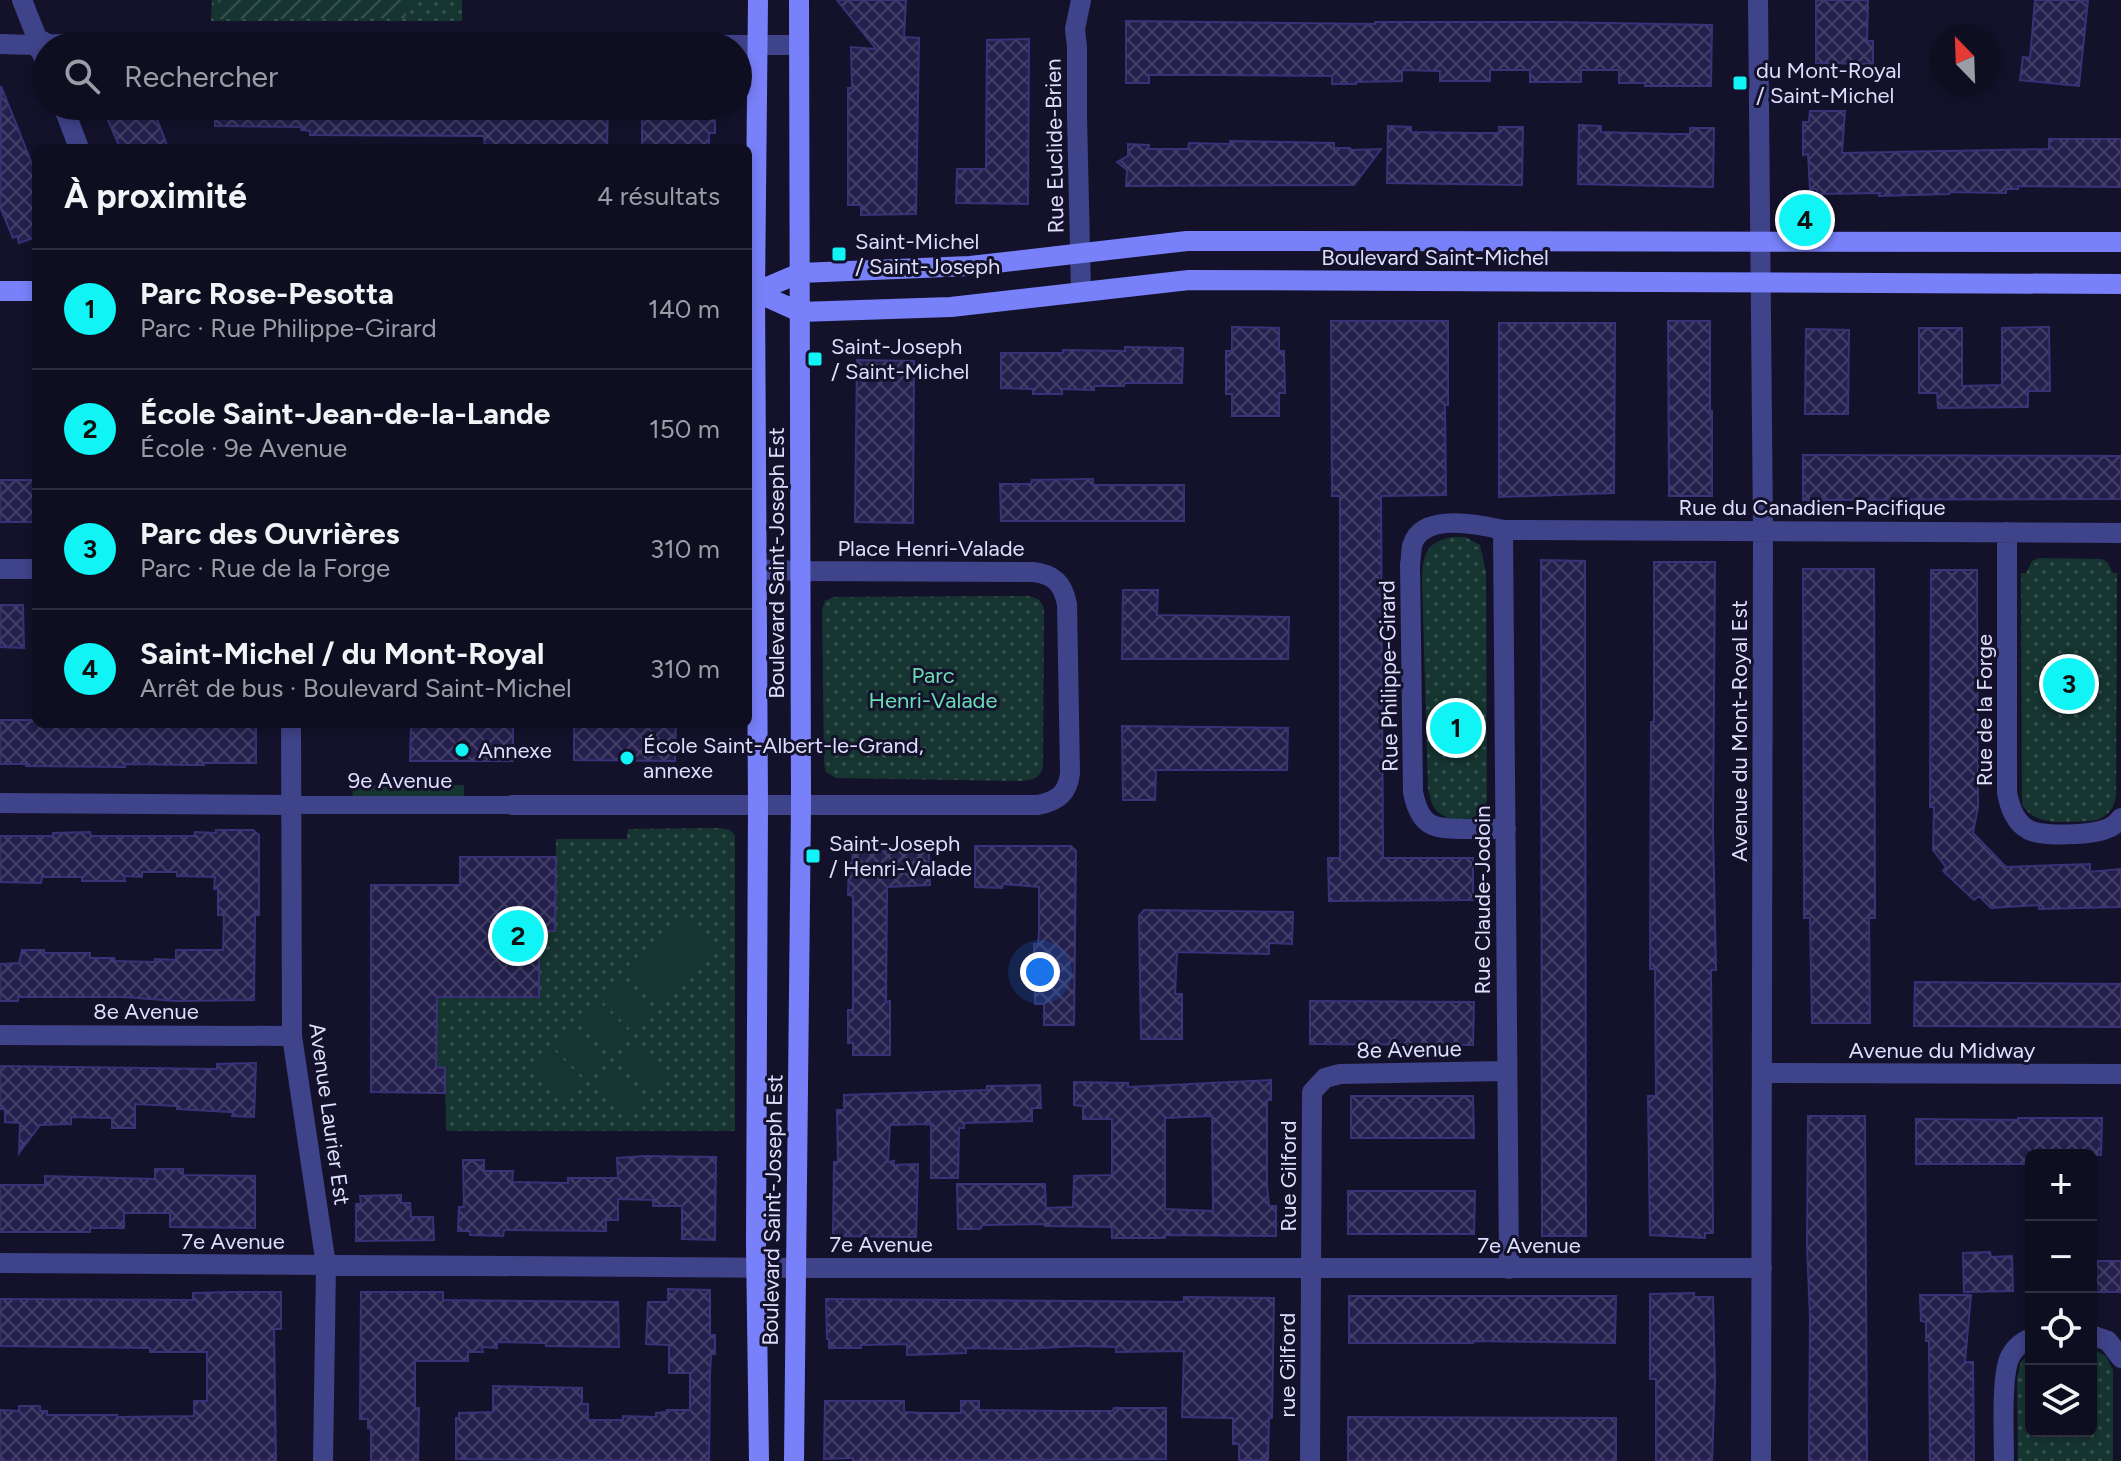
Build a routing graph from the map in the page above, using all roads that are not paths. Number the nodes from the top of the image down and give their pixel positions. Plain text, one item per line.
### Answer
1 (22, 0) edge
2 (758, 0) edge
3 (799, 0) edge
4 (1081, 0) edge
5 (1758, 0) edge
6 (34, 32) edge
7 (0, 44) edge
8 (752, 44) edge
9 (757, 44) junction
10 (32, 45) edge
11 (798, 45) junction
12 (68, 120) edge
13 (77, 144) edge
14 (1760, 242) junction
15 (2121, 242) edge
16 (1080, 252) junction
17 (800, 273) junction
18 (1760, 283) junction
19 (2121, 284) edge
20 (0, 291) edge
21 (32, 291) edge
22 (1081, 291) junction
23 (752, 292) edge
24 (800, 312) junction
25 (1503, 530) junction
26 (1763, 531) junction
27 (2007, 532) junction
28 (2121, 533) edge
29 (0, 569) edge
30 (32, 569) edge
31 (752, 569) edge
32 (801, 571) junction
33 (291, 728) edge
34 (0, 803) edge
35 (758, 804) junction
36 (291, 805) junction
37 (512, 805) joint
38 (801, 805) junction
39 (2121, 818) edge
40 (1506, 829) junction
41 (0, 1035) edge
42 (292, 1036) junction
43 (1507, 1071) junction
44 (1763, 1073) junction
45 (2121, 1074) edge
46 (1317, 1085) joint
47 (0, 1263) edge
48 (326, 1265) junction
49 (756, 1268) junction
50 (794, 1268) junction
51 (1762, 1268) junction
52 (1311, 1269) junction
53 (1509, 1269) junction
54 (2097, 1337) edge
55 (2025, 1340) edge
56 (2121, 1358) edge
57 (323, 1461) edge
58 (759, 1461) edge
59 (794, 1461) edge
60 (1310, 1461) edge
61 (1761, 1461) edge
62 (2004, 1461) edge

1 - 6 street
2 - 9 main road, Boulevard Saint-Joseph Est
3 - 11 main road, Boulevard Saint-Joseph Est
4 - 16 street, Rue Euclide-Brien
5 - 14 street, Avenue du Mont-Royal Est
7 - 10 street
8 - 9 street
9 - 11 street
9 - 23 main road, Boulevard Saint-Joseph Est
11 - 17 main road, Boulevard Saint-Joseph Est
12 - 13 street
14 - 15 main road, Boulevard Saint-Michel
14 - 16 main road, Boulevard Saint-Michel
14 - 18 street, Avenue du Mont-Royal Est
16 - 17 main road, Boulevard Saint-Michel
16 - 22 street, Rue Euclide-Brien
17 - 23 main road, Boulevard Saint-Michel
17 - 24 main road, Boulevard Saint-Joseph Est
18 - 19 main road, Boulevard Saint-Michel
18 - 22 main road, Boulevard Saint-Michel
18 - 26 street, Avenue du Mont-Royal Est
20 - 21 main road
22 - 24 main road, Boulevard Saint-Michel
23 - 24 main road, Boulevard Saint-Michel
23 - 31 main road, Boulevard Saint-Joseph Est
24 - 32 main road, Boulevard Saint-Joseph Est
25 - 26 street, Rue du Canadien-Pacifique
25 - 40 street, Rue Claude-Jodoin
25 - 40 street, Rue Philippe-Girard
26 - 27 street, Rue du Canadien-Pacifique
26 - 44 street, Avenue du Mont-Royal Est
27 - 28 street, Rue du Canadien-Pacifique
27 - 39 street, Rue de la Forge
29 - 30 street
31 - 32 street, Place Henri-Valade
31 - 35 main road, Boulevard Saint-Joseph Est
32 - 38 main road, Boulevard Saint-Joseph Est
32 - 38 street, Place Henri-Valade
33 - 36 street, Avenue Laurier Est
34 - 36 street, 9e Avenue
35 - 37 street, 9e Avenue
35 - 38 street, 9e Avenue
35 - 49 main road, Boulevard Saint-Joseph Est
36 - 37 street, 9e Avenue
36 - 42 street, Avenue Laurier Est
38 - 50 main road, Boulevard Saint-Joseph Est
40 - 43 street, Rue Claude-Jodoin
41 - 42 street, 8e Avenue
42 - 48 street, Avenue Laurier Est
43 - 46 street, 8e Avenue
43 - 53 street, Rue Claude-Jodoin
44 - 45 street, Avenue du Midway
44 - 51 street, Avenue du Mont-Royal Est
46 - 52 street, Rue Gilford
47 - 48 street, 7e Avenue
48 - 49 street, 7e Avenue
48 - 57 street, Avenue Laurier Est
49 - 50 street, 7e Avenue
49 - 58 main road, Boulevard Saint-Joseph Est
50 - 52 street, 7e Avenue
50 - 59 main road, Boulevard Saint-Joseph Est
51 - 53 street, 7e Avenue
51 - 61 street, Avenue du Mont-Royal Est
52 - 53 street, 7e Avenue
52 - 60 street, rue Gilford
54 - 56 street
55 - 62 street

